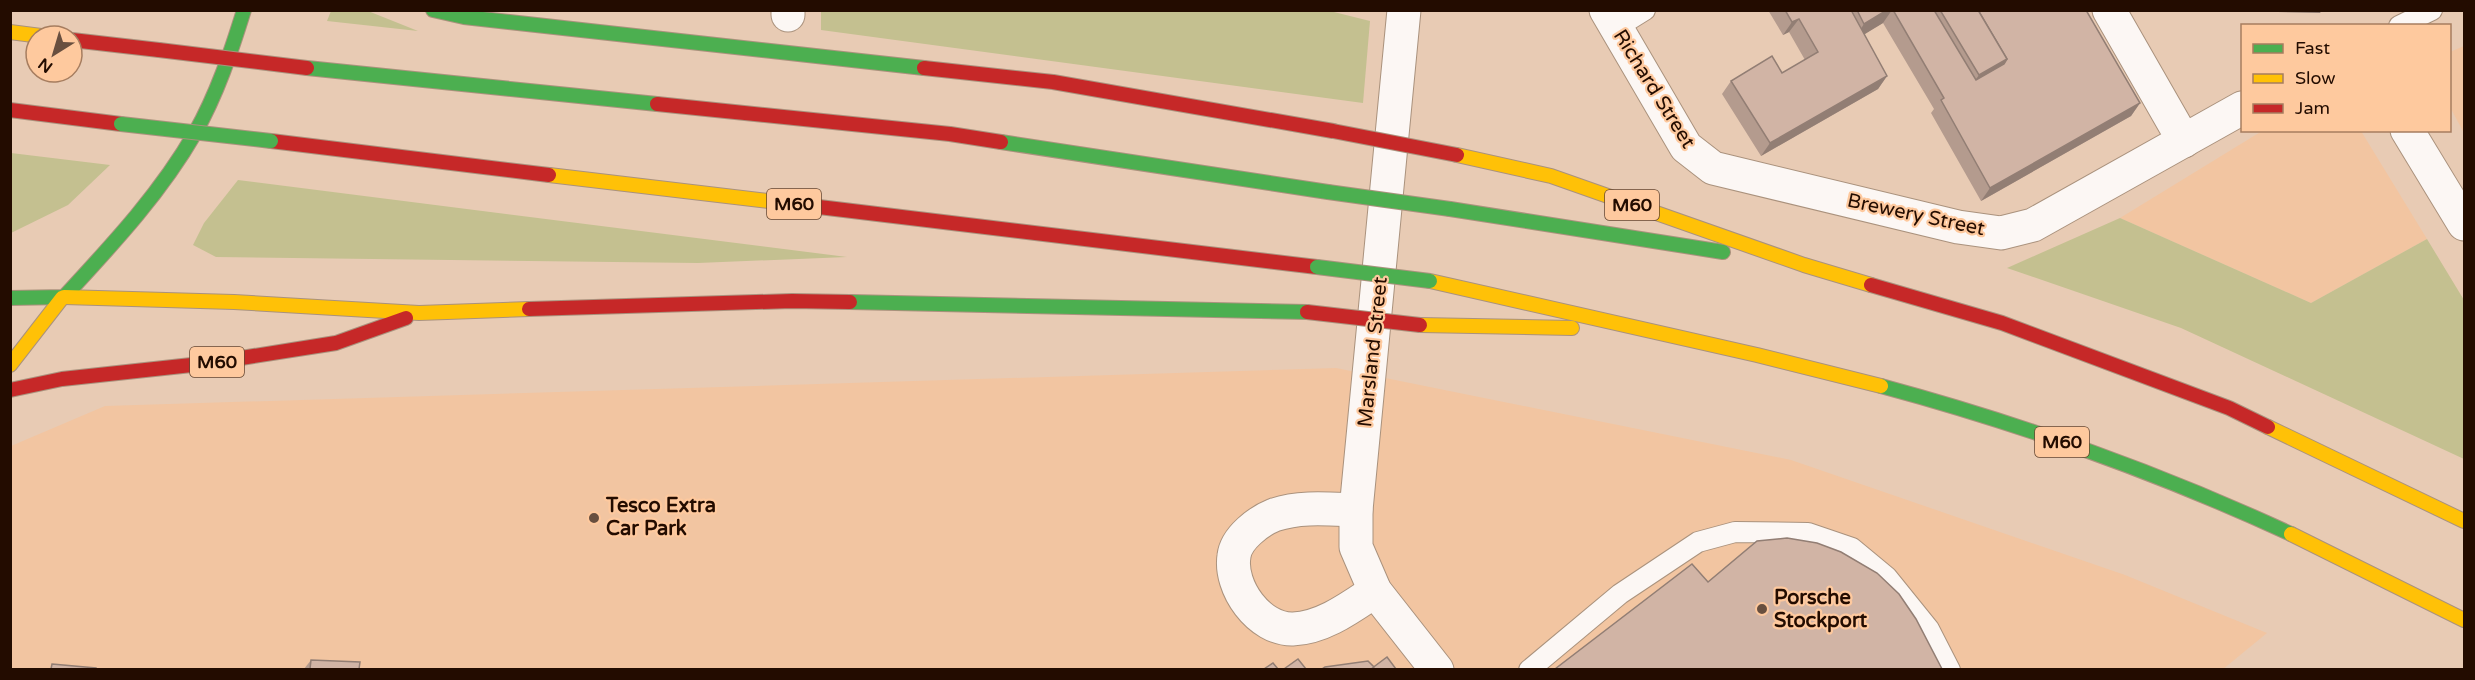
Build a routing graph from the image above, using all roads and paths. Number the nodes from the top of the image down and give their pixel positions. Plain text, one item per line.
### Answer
1 (244, 10) edge
2 (433, 10) edge
3 (1404, 10) edge
4 (1645, 10) edge
5 (2109, 10) edge
6 (2432, 10) edge
7 (1611, 19) edge
8 (2403, 24) edge
9 (84, 41) edge
10 (2241, 109) edge
11 (10, 110) edge
12 (2408, 132) edge
13 (2184, 141) junction
14 (1707, 164) joint
15 (2464, 224) edge
16 (1804, 265) junction
17 (10, 298) edge
18 (63, 298) junction
19 (419, 313) junction
20 (1637, 329) junction
21 (10, 365) edge
22 (10, 390) edge
23 (1356, 510) junction
24 (2464, 522) edge
25 (1375, 591) junction
26 (2464, 620) edge
27 (1437, 669) edge
28 (1529, 669) edge
29 (1950, 669) edge

1 - 18 main road
2 - 16 main road, M60, bridge
3 - 23 street, Marsland Street
4 - 7 lane
5 - 13 street
6 - 8 lane
7 - 14 street, Richard Street
9 - 16 main road, M60, bridge
10 - 13 street, Brewery Street
11 - 20 main road, M60, bridge
12 - 15 street
13 - 14 street, Brewery Street
16 - 24 main road, M60
17 - 18 main road
18 - 19 main road, M60
18 - 21 main road
19 - 20 main road, M60, bridge
19 - 22 main road, M60
20 - 26 main road, M60
23 - 25 street, Marsland Street
23 - 25 street
25 - 27 street, Marsland Street
28 - 29 lane

